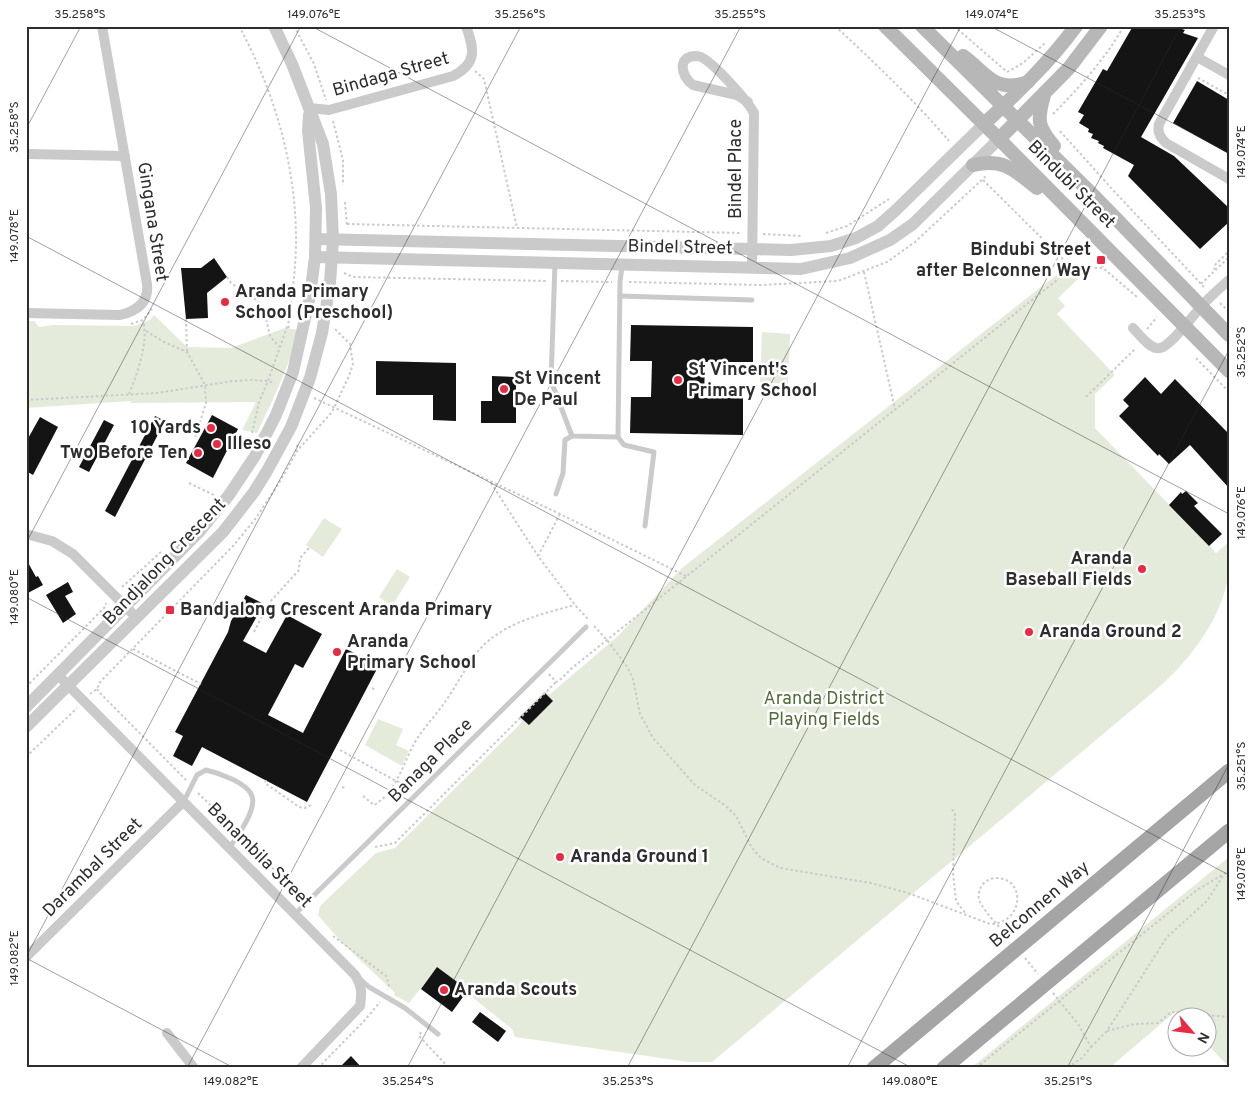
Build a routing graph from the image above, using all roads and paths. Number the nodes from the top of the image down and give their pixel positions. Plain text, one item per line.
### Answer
1 (102, 26) edge
2 (239, 26) edge
3 (274, 26) edge
4 (466, 26) edge
5 (835, 26) edge
6 (885, 26) edge
7 (954, 26) edge
8 (1076, 26) edge
9 (1101, 26) edge
10 (1124, 26) edge
11 (1214, 26) edge
12 (925, 29) edge
13 (1051, 38) dead end
14 (1197, 57) junction
15 (468, 65) junction
16 (1188, 72) junction
17 (1229, 75) edge
18 (1029, 82) junction
19 (1044, 95) junction
20 (1229, 95) edge
21 (748, 102) junction
22 (1003, 106) junction
23 (309, 108) junction
24 (1049, 119) dead end
25 (1018, 120) junction
26 (984, 124) junction
27 (1056, 127) dead end
28 (955, 138) dead end
29 (999, 139) junction
30 (29, 154) dead end
31 (125, 156) junction
32 (973, 165) junction
33 (989, 173) dead end
34 (982, 179) junction
35 (1229, 179) edge
36 (1093, 195) junction
37 (892, 196) dead end
38 (1078, 219) junction
39 (347, 224) dead end
40 (517, 228) junction
41 (753, 234) junction
42 (818, 234) dead end
43 (809, 235) dead end
44 (316, 239) junction
45 (333, 240) junction
46 (850, 240) junction
47 (462, 242) junction
48 (915, 242) dead end
49 (623, 246) junction
50 (752, 249) junction
51 (1229, 251) edge
52 (857, 255) junction
53 (315, 256) junction
54 (332, 257) junction
55 (1229, 257) edge
56 (464, 260) junction
57 (1101, 260) dead end
58 (555, 262) junction
59 (622, 264) junction
60 (752, 267) junction
61 (1072, 268) junction
62 (1103, 268) junction
63 (1216, 270) junction
64 (864, 271) dead end
65 (344, 273) dead end
66 (228, 277) dead end
67 (353, 277) dead end
68 (1229, 280) edge
69 (1201, 284) junction
70 (1212, 295) junction
71 (620, 296) junction
72 (752, 300) dead end
73 (1140, 300) dead end
74 (1201, 307) junction
75 (1229, 312) edge
76 (26, 313) edge
77 (1158, 316) dead end
78 (143, 320) dead end
79 (186, 320) dead end
80 (288, 324) junction
81 (1185, 326) junction
82 (335, 329) dead end
83 (146, 331) junction
84 (289, 331) dead end
85 (1137, 332) junction
86 (1229, 335) edge
87 (279, 347) junction
88 (187, 352) junction
89 (1229, 371) edge
90 (268, 381) junction
91 (278, 384) dead end
92 (205, 385) junction
93 (129, 395) junction
94 (1086, 397) dead end
95 (314, 398) dead end
96 (26, 400) edge
97 (334, 407) junction
98 (895, 408) junction
99 (173, 424) dead end
100 (178, 426) dead end
101 (572, 436) junction
102 (618, 437) junction
103 (195, 438) dead end
104 (251, 440) dead end
105 (296, 453) dead end
106 (490, 481) junction
107 (189, 483) dead end
108 (556, 494) dead end
109 (210, 500) dead end
110 (560, 514) junction
111 (645, 526) dead end
112 (26, 534) edge
113 (309, 548) dead end
114 (163, 550) dead end
115 (538, 556) junction
116 (687, 577) junction
117 (113, 594) junction
118 (125, 606) junction
119 (137, 618) junction
120 (586, 627) dead end
121 (254, 632) dead end
122 (607, 640) junction
123 (133, 649) dead end
124 (544, 668) junction
125 (58, 675) junction
126 (556, 682) junction
127 (201, 684) dead end
128 (68, 686) junction
129 (26, 687) edge
130 (372, 688) dead end
131 (376, 690) dead end
132 (84, 701) junction
133 (26, 707) edge
134 (26, 727) edge
135 (340, 750) dead end
136 (26, 757) edge
137 (1229, 772) edge
138 (266, 780) dead end
139 (396, 780) junction
140 (192, 786) junction
141 (415, 795) junction
142 (364, 796) dead end
143 (183, 802) junction
144 (313, 804) dead end
145 (952, 809) dead end
146 (1229, 831) edge
147 (239, 834) junction
148 (375, 847) dead end
149 (229, 848) junction
150 (1227, 871) edge
151 (299, 898) dead end
152 (294, 914) junction
153 (966, 914) junction
154 (330, 934) dead end
155 (1010, 939) dead end
156 (1022, 955) dead end
157 (26, 957) edge
158 (355, 975) junction
159 (1041, 978) dead end
160 (389, 985) dead end
161 (1053, 994) dead end
162 (379, 1004) dead end
163 (1229, 1017) edge
164 (426, 1024) junction
165 (1107, 1031) junction
166 (167, 1033) dead end
167 (438, 1034) dead end
168 (1091, 1047) junction
169 (194, 1068) edge
170 (301, 1068) edge
171 (318, 1068) edge
172 (449, 1068) edge
173 (874, 1068) edge
174 (944, 1068) edge
175 (976, 1068) edge
176 (1068, 1068) edge

1 - 31 street, Gingana Street
2 - 80 path
3 - 23 street, Bandjalong Crescent
4 - 15 street, Bindaga Street
5 - 28 path
6 - 26 main road, Bindubi Street
7 - 13 path
8 - 18 main road
9 - 19 main road
10 - 24 path
11 - 14 street
12 - 18 main road
12 - 22 main road, Bindubi Street
14 - 16 street
14 - 17 street
15 - 23 street, Bindaga Street
15 - 40 path
16 - 20 path
16 - 35 street
18 - 22 main road
19 - 25 main road
19 - 36 main road
21 - 21 street, Bindel Place
21 - 41 street, Bindel Place
22 - 25 main road, Bindubi Street
22 - 26 main road
23 - 44 street, Bandjalong Crescent
23 - 45 street, Bandjalong Crescent
25 - 29 main road
25 - 36 main road, Bindubi Street
26 - 29 main road, Bindubi Street
26 - 46 street, Bindel Street
27 - 69 path
29 - 32 street, Bindel Street
29 - 38 main road, Bindubi Street
30 - 31 street
31 - 76 street, Gingana Street
32 - 38 main road
32 - 52 street, Bindel Street
33 - 34 path
34 - 48 path
34 - 61 path
36 - 74 main road, Bindubi Street
37 - 42 path
38 - 81 main road, Bindubi Street
39 - 40 path
40 - 41 path
41 - 43 path
41 - 50 street, Bindel Place
44 - 45 street, Bindel Street
44 - 53 street, Bandjalong Crescent
45 - 47 street, Bindel Street
45 - 54 street, Bandjalong Crescent
46 - 50 street, Bindel Street
46 - 52 street
47 - 49 street, Bindel Street
47 - 56 street
49 - 50 street, Bindel Street
49 - 59 street
50 - 60 street, Bindel Place
51 - 63 path
52 - 60 street, Bindel Street
53 - 54 street, Bindel Street
53 - 118 street, Bandjalong Crescent
54 - 56 street, Bindel Street
54 - 119 street, Bandjalong Crescent
55 - 63 path
56 - 58 street, Bindel Street
57 - 62 path
58 - 59 street, Bindel Street
58 - 101 lane
59 - 60 street, Bindel Street
59 - 71 lane
61 - 62 path
61 - 98 path
62 - 73 path
63 - 69 path
64 - 98 path
65 - 67 path
66 - 87 path
68 - 70 street
69 - 70 path
70 - 74 street
70 - 75 path
71 - 72 lane
71 - 102 lane
74 - 81 street
74 - 86 main road, Bindubi Street
77 - 85 path
78 - 83 path
79 - 88 path
80 - 84 path
80 - 87 path
81 - 85 street
81 - 89 main road, Bindubi Street
82 - 97 path
83 - 88 path
83 - 93 path
85 - 94 path
87 - 90 path
88 - 92 path
90 - 91 path
90 - 92 path
90 - 104 path
92 - 93 path
92 - 103 path
93 - 96 path
95 - 97 path
97 - 105 path
97 - 106 path
98 - 116 path
99 - 100 path
101 - 102 lane
101 - 108 lane
102 - 111 lane
106 - 110 path
106 - 115 path
107 - 109 path
110 - 115 path
110 - 116 path
112 - 117 street
113 - 121 path
114 - 117 path
115 - 139 path
116 - 122 path
117 - 118 street
117 - 129 path
118 - 119 street
118 - 125 street, Bandjalong Crescent
119 - 128 street, Bandjalong Crescent
120 - 124 lane, Banaga Place
122 - 126 path
122 - 153 path
123 - 127 path
124 - 126 path
124 - 141 lane, Banaga Place
125 - 128 street, Banambila Street
125 - 133 street, Bandjalong Crescent
126 - 148 path
128 - 132 street, Banambila Street
128 - 134 street, Bandjalong Crescent
130 - 131 path
132 - 136 path
132 - 140 path
132 - 143 street, Banambila Street
135 - 139 path
137 - 173 main road, Belconnen Way
138 - 144 path
139 - 141 path
139 - 142 path
140 - 143 lane
140 - 147 path
140 - 147 lane
141 - 152 lane, Banaga Place
143 - 149 street, Banambila Street
143 - 157 street, Darambal Street
145 - 153 path
146 - 174 main road
147 - 149 lane
147 - 151 path
149 - 152 street, Banambila Street
150 - 165 path
150 - 175 path
152 - 158 street, Banambila Street
153 - 155 path
154 - 160 path
156 - 159 path
158 - 164 lane
158 - 170 street
161 - 168 path
162 - 171 path
163 - 165 path
164 - 167 lane
164 - 172 path
165 - 168 path
166 - 169 street
168 - 176 path

